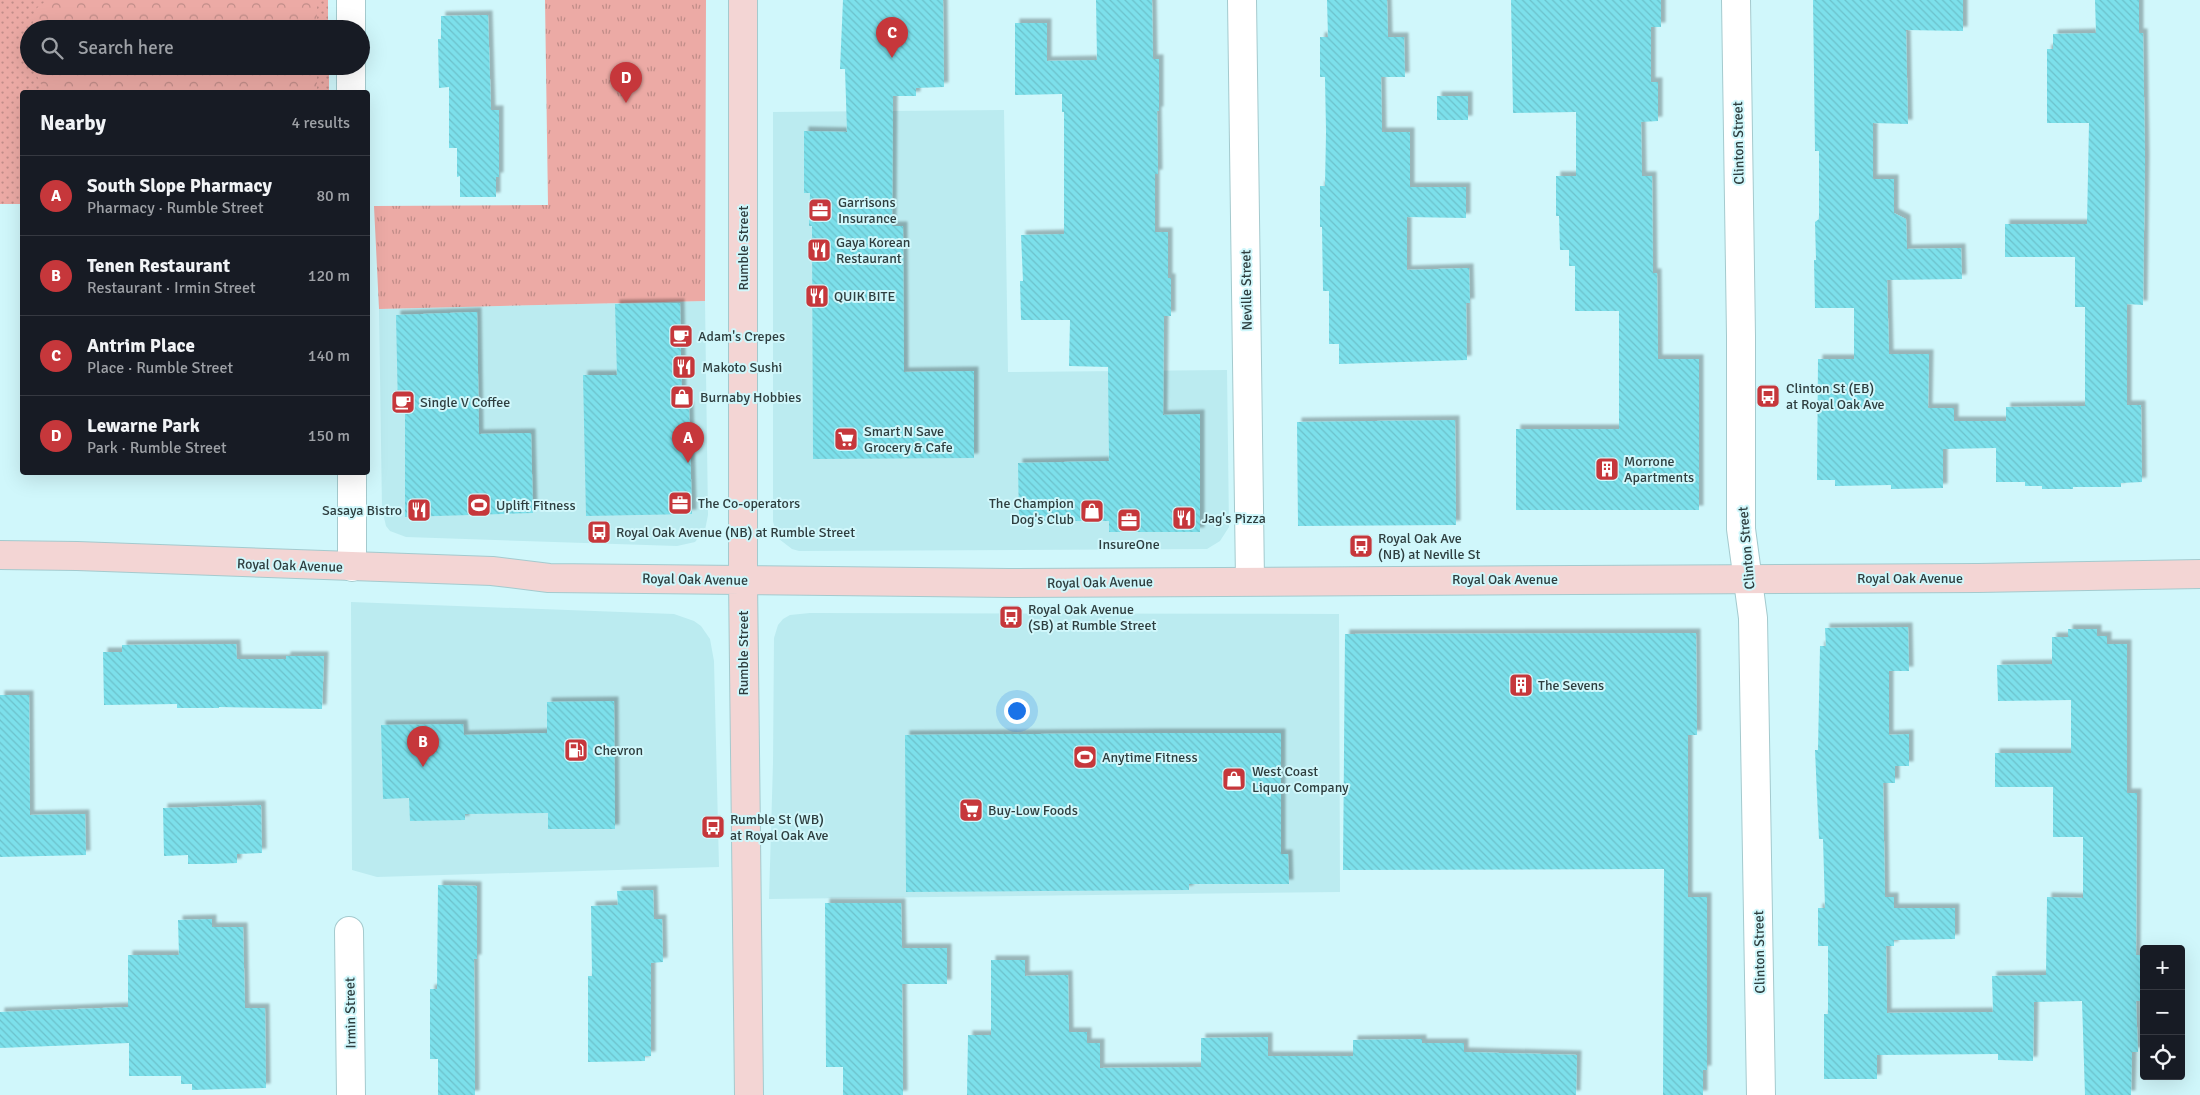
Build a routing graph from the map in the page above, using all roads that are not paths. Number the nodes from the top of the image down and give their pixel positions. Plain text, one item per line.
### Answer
1 (351, 0) edge
2 (743, 0) edge
3 (1242, 0) edge
4 (1736, 0) edge
5 (351, 20) edge
6 (351, 75) edge
7 (351, 90) edge
8 (352, 475) edge
9 (0, 556) edge
10 (352, 568) junction
11 (2200, 574) edge
12 (1748, 578) junction
13 (743, 580) junction
14 (1250, 580) junction
15 (349, 931) dead end
16 (351, 1095) edge
17 (749, 1095) edge
18 (1761, 1095) edge

1 - 5 street
2 - 13 street, Rumble Street
3 - 14 street, Neville Street
4 - 12 street, Clinton Street
6 - 7 street
8 - 10 street
9 - 10 street, Royal Oak Avenue
10 - 13 street, Royal Oak Avenue
11 - 12 street, Royal Oak Avenue
12 - 14 street, Royal Oak Avenue
12 - 18 street, Clinton Street
13 - 14 street, Royal Oak Avenue
13 - 17 street, Rumble Street
15 - 16 street, Irmin Street

